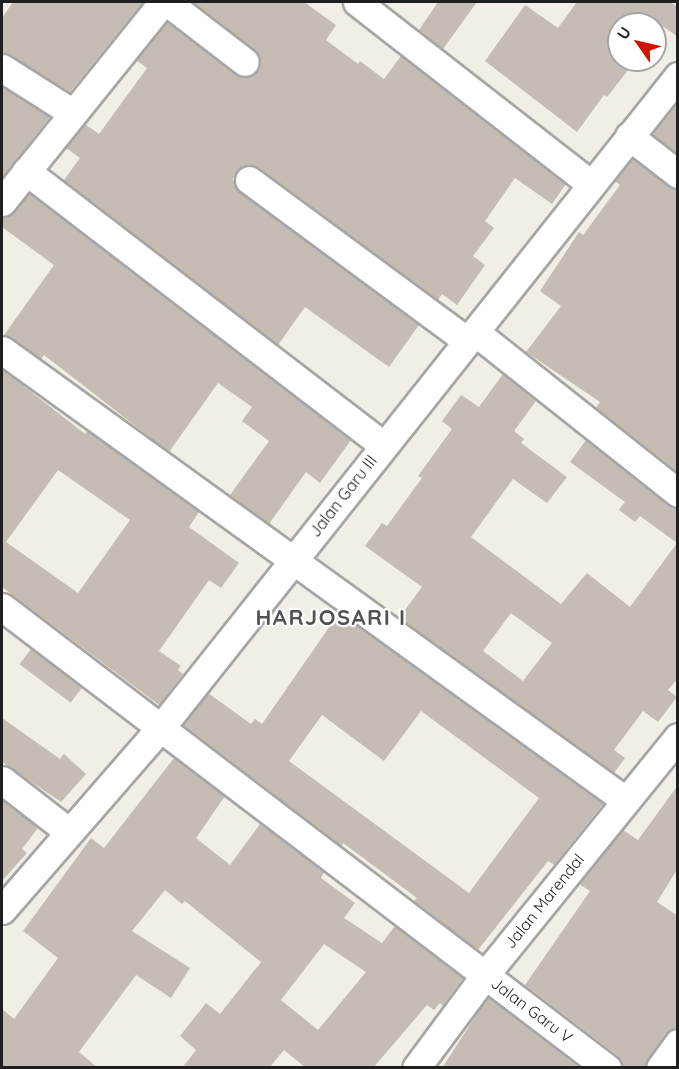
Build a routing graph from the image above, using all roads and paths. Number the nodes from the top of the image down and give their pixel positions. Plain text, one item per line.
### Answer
1 (165, 2) edge
2 (357, 2) edge
3 (245, 62) dead end
4 (2, 68) edge
5 (678, 76) edge
6 (73, 112) junction
7 (629, 136) junction
8 (26, 171) junction
9 (678, 174) edge
10 (249, 180) dead end
11 (591, 184) junction
12 (2, 202) edge
13 (471, 337) junction
14 (2, 350) edge
15 (383, 445) junction
16 (678, 493) edge
17 (292, 562) junction
18 (2, 607) edge
19 (162, 726) junction
20 (678, 737) edge
21 (2, 780) edge
22 (625, 800) junction
23 (69, 832) junction
24 (2, 910) edge
25 (485, 975) junction
26 (678, 1043) edge
27 (416, 1068) edge
28 (607, 1068) edge
29 (660, 1068) edge

1 - 3 street
1 - 6 street
2 - 11 street
4 - 6 street
5 - 7 street, Jalan Garu III
6 - 8 street
7 - 9 street
7 - 11 street, Jalan Garu III
8 - 12 street
8 - 15 street
10 - 13 street
11 - 13 street, Jalan Garu III
13 - 15 street, Jalan Garu III
13 - 16 street
14 - 17 street
15 - 17 street, Jalan Garu III
17 - 19 street, Jalan Garu III
17 - 22 street
18 - 19 street, Jalan Garu V
19 - 23 street, Jalan Garu III
19 - 25 street, Jalan Garu V
20 - 22 street, Jalan Marendal
21 - 23 street
22 - 25 street, Jalan Marendal
23 - 24 street, Jalan Garu III
25 - 27 street, Jalan Marendal
25 - 28 street, Jalan Garu V
26 - 29 street

